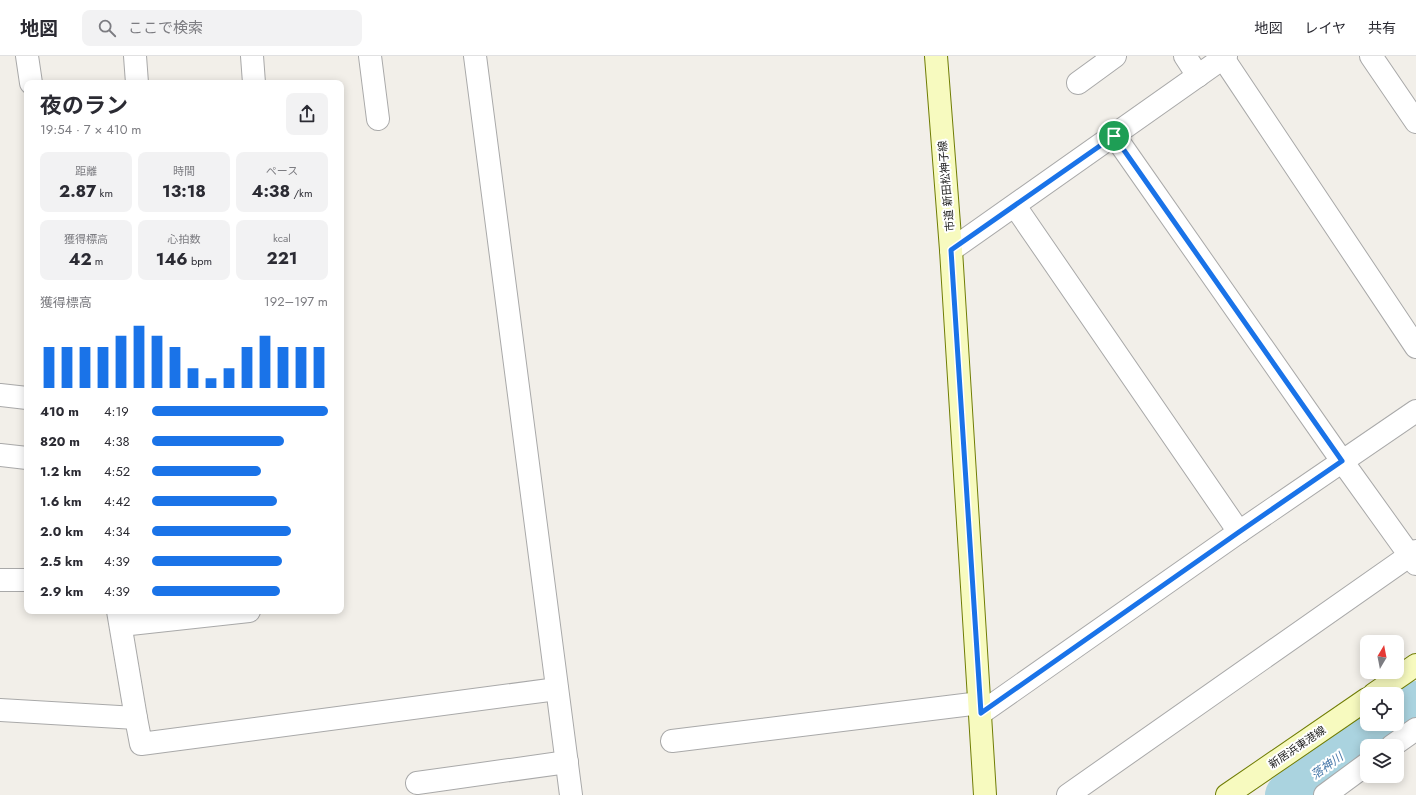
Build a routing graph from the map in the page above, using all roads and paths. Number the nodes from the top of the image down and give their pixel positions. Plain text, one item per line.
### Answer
1 (27, 56) edge
2 (135, 56) edge
3 (252, 56) edge
4 (370, 56) edge
5 (475, 56) edge
6 (936, 56) edge
7 (1115, 56) edge
8 (1185, 56) edge
9 (1371, 56) edge
10 (1225, 57) edge
11 (1198, 76) junction
12 (31, 80) edge
13 (137, 80) edge
14 (254, 80) edge
15 (1078, 83) dead end
16 (378, 119) dead end
17 (1416, 122) edge
18 (1114, 136) junction
19 (1015, 206) junction
20 (951, 250) junction
21 (1416, 347) edge
22 (0, 395) edge
23 (24, 398) edge
24 (1416, 411) edge
25 (0, 455) edge
26 (24, 458) edge
27 (1342, 461) junction
28 (1239, 532) junction
29 (1414, 557) edge
30 (0, 580) edge
31 (24, 580) edge
32 (193, 614) edge
33 (119, 618) edge
34 (1416, 665) edge
35 (1384, 687) edge
36 (557, 689) junction
37 (1360, 704) edge
38 (980, 708) junction
39 (0, 710) edge
40 (136, 718) junction
41 (1416, 729) edge
42 (1402, 739) edge
43 (672, 741) dead end
44 (567, 762) junction
45 (1360, 769) edge
46 (417, 783) dead end
47 (571, 795) edge
48 (985, 795) edge
49 (1068, 795) edge
50 (1227, 795) edge
51 (1325, 795) edge

1 - 12 street
2 - 13 street
3 - 14 street
4 - 16 street
5 - 36 street
6 - 20 street, 市道 新田松神子線
7 - 15 street
8 - 11 street
9 - 17 street
10 - 11 street
10 - 21 street
11 - 18 street
18 - 19 street
18 - 27 street
19 - 20 street
19 - 28 street
20 - 38 street, 市道 新田松神子線
22 - 23 street
24 - 27 street
25 - 26 street
27 - 28 street
27 - 29 street
28 - 38 street
29 - 49 street
30 - 31 street
32 - 33 street
33 - 40 street
34 - 35 street
36 - 40 street
36 - 44 street
37 - 50 street, 新居浜東港線
38 - 43 street
38 - 48 street, 市道 新田松神子線
39 - 40 street
41 - 42 street
44 - 46 street
44 - 47 street
45 - 51 street

